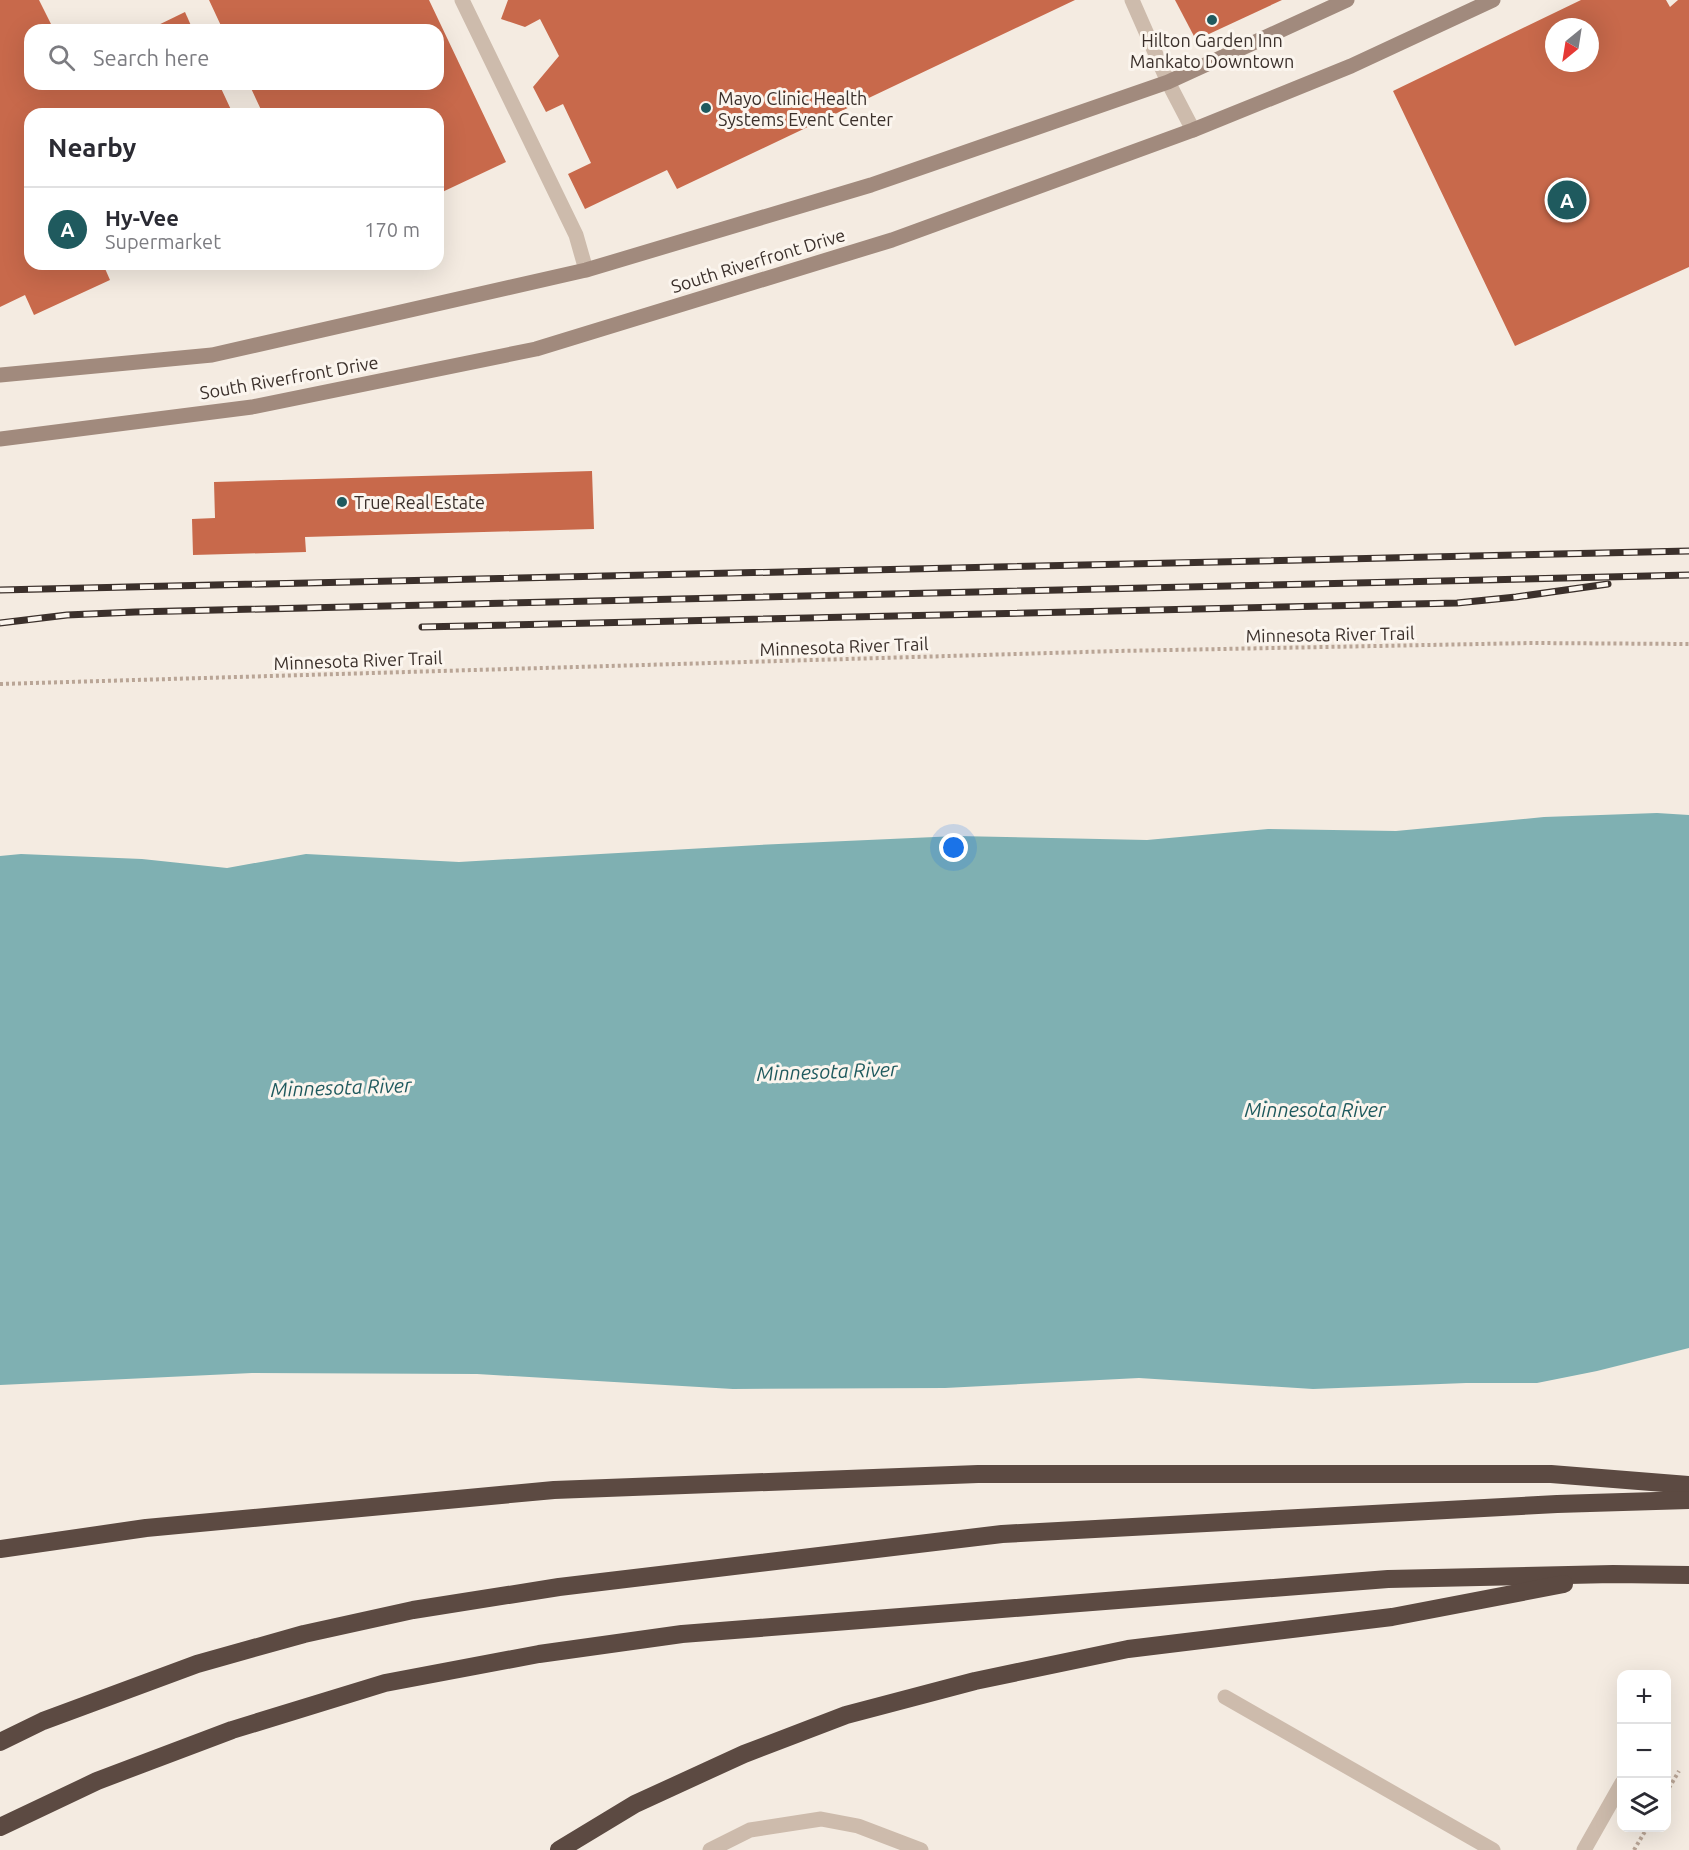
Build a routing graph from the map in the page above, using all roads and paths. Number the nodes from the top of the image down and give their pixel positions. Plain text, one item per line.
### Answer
1 (462, 0) edge
2 (1132, 0) edge
3 (1347, 0) edge
4 (1493, 0) edge
5 (1168, 82) junction
6 (1193, 130) junction
7 (586, 270) junction
8 (0, 375) edge
9 (0, 439) edge
10 (1689, 644) edge
11 (0, 684) edge
12 (1689, 1485) edge
13 (1689, 1500) edge
14 (0, 1549) edge
15 (1613, 1574) junction
16 (1689, 1575) edge
17 (1225, 1697) dead end
18 (0, 1742) edge
19 (1679, 1771) dead end
20 (1671, 1785) edge
21 (1617, 1792) edge
22 (0, 1827) edge
23 (1644, 1832) edge
24 (559, 1850) edge
25 (711, 1850) edge
26 (921, 1850) edge
27 (1493, 1850) edge
28 (1584, 1850) edge
29 (1634, 1850) edge

1 - 7 street
2 - 5 street
3 - 5 main road, South Riverfront Drive
4 - 6 main road, South Riverfront Drive
5 - 6 street
5 - 7 main road, South Riverfront Drive
6 - 9 main road, South Riverfront Drive
7 - 8 main road, South Riverfront Drive
10 - 11 path, Minnesota River Trail
12 - 14 highway
13 - 18 highway
15 - 16 highway
15 - 22 highway
15 - 24 highway
17 - 27 street
19 - 20 path
21 - 28 street
23 - 29 path
25 - 26 street

